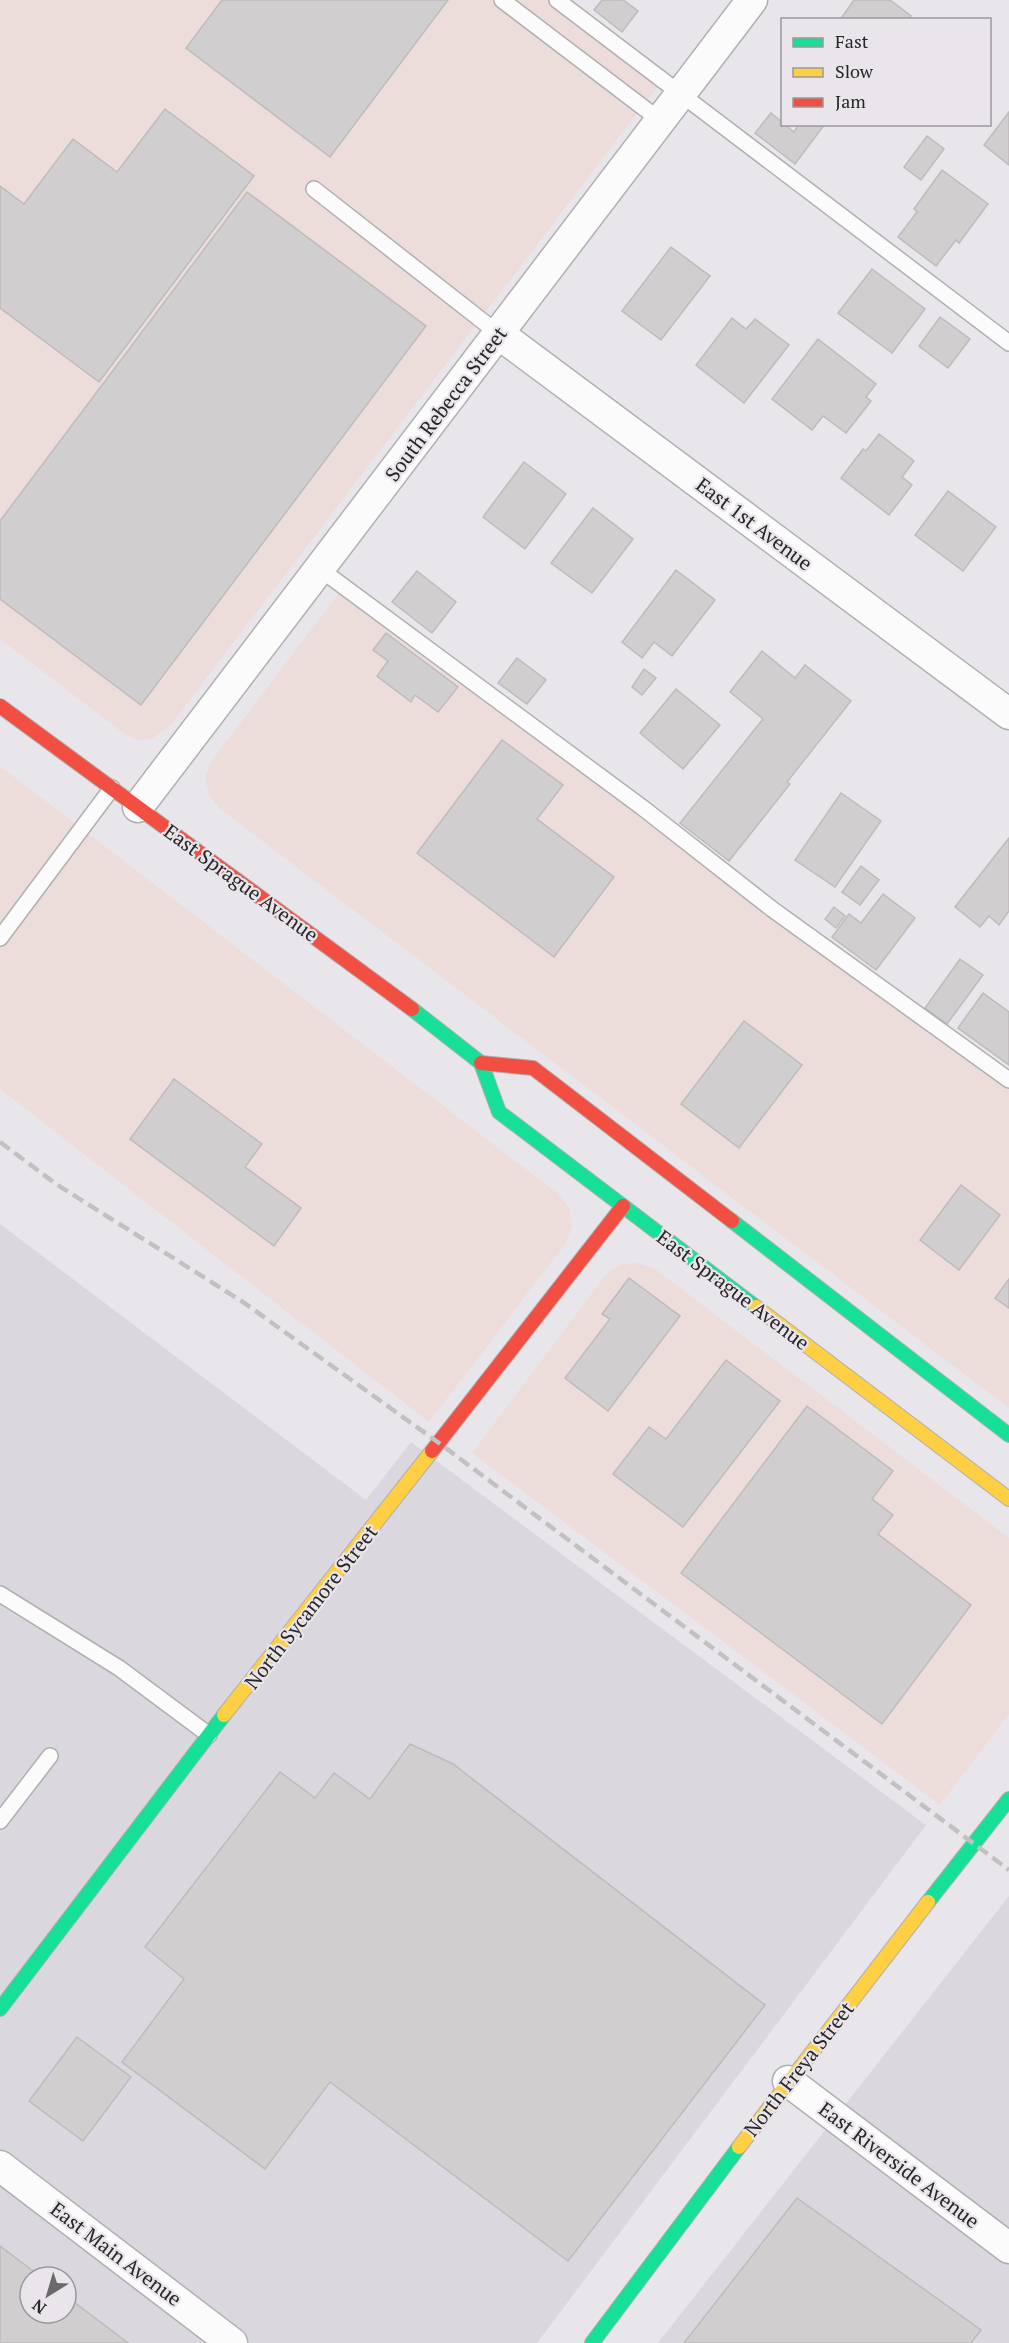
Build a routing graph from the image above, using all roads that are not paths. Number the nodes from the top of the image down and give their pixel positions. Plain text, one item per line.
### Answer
1 (502, 0) edge
2 (557, 0) edge
3 (752, 0) edge
4 (681, 95) junction
5 (661, 121) junction
6 (314, 189) dead end
7 (499, 334) junction
8 (1009, 343) edge
9 (320, 569) junction
10 (0, 706) edge
11 (1009, 714) edge
12 (112, 788) junction
13 (138, 807) junction
14 (0, 938) edge
15 (481, 1063) junction
16 (1009, 1080) edge
17 (623, 1206) junction
18 (1009, 1435) edge
19 (1009, 1499) edge
20 (0, 1594) edge
21 (209, 1735) junction
22 (50, 1756) dead end
23 (1009, 1799) edge
24 (0, 1821) edge
25 (0, 2008) edge
26 (788, 2081) junction
27 (0, 2166) edge
28 (1009, 2248) edge
29 (232, 2343) edge
30 (592, 2343) edge

1 - 5 lane
2 - 4 lane
3 - 4 street, South Rebecca Street
4 - 5 street, South Rebecca Street
4 - 8 lane
5 - 7 street, South Rebecca Street
6 - 7 lane
7 - 9 street, South Rebecca Street
7 - 11 street, East 1st Avenue
9 - 13 street, South Rebecca Street
9 - 16 lane
10 - 12 main road, East Sprague Avenue
12 - 13 main road, East Sprague Avenue
12 - 14 lane
13 - 15 main road, East Sprague Avenue
15 - 17 main road, East Sprague Avenue
15 - 18 main road
17 - 19 main road, East Sprague Avenue
17 - 21 main road, North Sycamore Street
20 - 21 lane
21 - 25 main road, North Sycamore Street
22 - 24 lane
23 - 26 main road, North Freya Street
26 - 28 street, East Riverside Avenue
26 - 30 main road, North Freya Street
27 - 29 street, East Main Avenue

